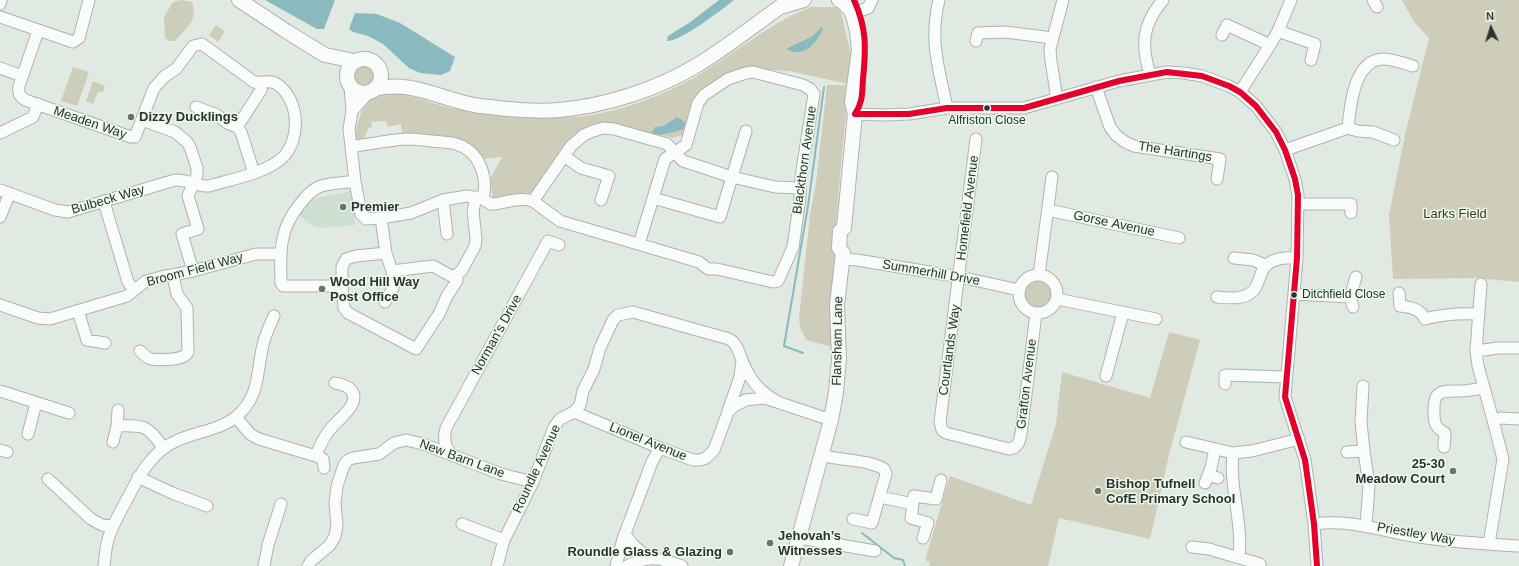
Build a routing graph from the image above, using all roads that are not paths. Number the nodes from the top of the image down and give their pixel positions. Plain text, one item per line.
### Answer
1 (1, 0) edge
2 (89, 0) edge
3 (239, 0) edge
4 (804, 0) edge
5 (839, 0) edge
6 (872, 0) edge
7 (939, 0) edge
8 (1063, 0) edge
9 (1163, 0) edge
10 (1291, 0) edge
11 (0, 4) edge
12 (784, 4) edge
13 (856, 6) edge
14 (0, 17) edge
15 (38, 31) junction
16 (1278, 31) junction
17 (1222, 35) dead end
18 (1053, 38) junction
19 (976, 41) dead end
20 (1270, 45) junction
21 (325, 55) junction
22 (1311, 60) dead end
23 (354, 61) junction
24 (1406, 67) dead end
25 (0, 68) edge
26 (379, 69) junction
27 (1150, 75) junction
28 (22, 76) junction
29 (262, 83) junction
30 (348, 83) junction
31 (1096, 87) junction
32 (417, 89) junction
33 (372, 91) junction
34 (1240, 92) junction
35 (1057, 99) junction
36 (38, 104) junction
37 (196, 107) dead end
38 (947, 108) junction
39 (352, 111) junction
40 (855, 114) junction
41 (142, 120) junction
42 (237, 127) junction
43 (1348, 128) junction
44 (746, 130) dead end
45 (0, 133) edge
46 (976, 140) dead end
47 (1394, 140) dead end
48 (351, 147) junction
49 (1285, 150) junction
50 (675, 152) junction
51 (564, 156) junction
52 (254, 172) junction
53 (732, 177) junction
54 (1052, 177) dead end
55 (1217, 179) dead end
56 (355, 181) junction
57 (194, 184) junction
58 (800, 188) junction
59 (5, 191) edge
60 (479, 198) junction
61 (653, 198) junction
62 (442, 200) junction
63 (601, 200) dead end
64 (533, 201) junction
65 (104, 202) junction
66 (1299, 204) junction
67 (1048, 210) junction
68 (1351, 213) dead end
69 (0, 217) edge
70 (381, 218) junction
71 (447, 234) dead end
72 (1179, 238) dead end
73 (554, 243) dead end
74 (639, 244) junction
75 (386, 253) junction
76 (280, 254) junction
77 (842, 256) junction
78 (1234, 258) dead end
79 (1297, 258) junction
80 (1265, 265) junction
81 (193, 271) junction
82 (392, 271) junction
83 (456, 275) junction
84 (1040, 275) junction
85 (172, 276) junction
86 (960, 277) junction
87 (1356, 277) dead end
88 (1481, 284) dead end
89 (342, 286) junction
90 (134, 290) junction
91 (1019, 290) junction
92 (1399, 293) dead end
93 (1294, 294) junction
94 (1217, 297) dead end
95 (1057, 299) junction
96 (385, 302) dead end
97 (0, 305) edge
98 (78, 311) junction
99 (1036, 313) junction
100 (1123, 313) junction
101 (1479, 314) junction
102 (274, 316) dead end
103 (1156, 319) dead end
104 (105, 343) dead end
105 (1519, 348) edge
106 (1476, 350) junction
107 (140, 351) dead end
108 (742, 361) junction
109 (1106, 376) dead end
110 (1286, 377) junction
111 (335, 382) dead end
112 (1225, 384) dead end
113 (1362, 386) dead end
114 (1484, 388) junction
115 (0, 391) edge
116 (36, 403) junction
117 (780, 403) junction
118 (118, 410) dead end
119 (574, 412) junction
120 (728, 412) junction
121 (69, 413) dead end
122 (236, 417) junction
123 (1519, 419) edge
124 (831, 420) junction
125 (1493, 420) junction
126 (117, 426) junction
127 (446, 428) junction
128 (28, 434) dead end
129 (1298, 439) junction
130 (113, 442) dead end
131 (1186, 442) dead end
132 (423, 444) junction
133 (1444, 447) dead end
134 (163, 448) junction
135 (660, 448) junction
136 (1009, 449) joint
137 (1215, 449) junction
138 (1364, 451) junction
139 (1347, 452) dead end
140 (1233, 453) junction
141 (451, 454) junction
142 (821, 455) junction
143 (316, 456) junction
144 (324, 468) dead end
145 (138, 477) junction
146 (48, 479) dead end
147 (1210, 479) dead end
148 (941, 480) dead end
149 (533, 482) junction
150 (880, 497) junction
151 (281, 504) dead end
152 (913, 504) junction
153 (207, 506) dead end
154 (853, 519) dead end
155 (462, 524) dead end
156 (1314, 524) junction
157 (113, 526) junction
158 (1366, 526) junction
159 (625, 534) junction
160 (800, 538) junction
161 (923, 538) dead end
162 (504, 540) junction
163 (1490, 544) junction
164 (1519, 546) edge
165 (1192, 547) dead end
166 (875, 551) dead end
167 (1239, 556) junction
168 (650, 558) junction
169 (1260, 564) dead end
170 (104, 566) edge
171 (264, 566) edge
172 (308, 566) edge
173 (498, 566) edge
174 (616, 566) edge
175 (627, 566) edge
176 (682, 566) edge
177 (791, 566) edge
178 (1317, 566) edge

1 - 11 street
2 - 15 street
3 - 21 main road
4 - 12 main road
5 - 40 main road, Flansham Lane
6 - 13 street, Flansham Lane
7 - 38 street
8 - 18 street
9 - 27 street
10 - 16 street
12 - 32 main road
13 - 40 main road, Flansham Lane
14 - 15 street
15 - 28 street, Meaden Way
16 - 20 street
16 - 22 street
17 - 20 street
18 - 19 street
18 - 35 street
20 - 34 street
21 - 23 main road
21 - 30 main road
23 - 26 main road
23 - 30 main road
24 - 43 street
25 - 28 street
26 - 32 main road
26 - 33 main road
27 - 31 street
27 - 34 street
28 - 36 street, Meaden Way
29 - 41 street, Meaden Way
29 - 42 street
29 - 52 street, Meaden Way
30 - 33 main road
30 - 39 street
31 - 35 street
31 - 55 street, The Hartings
32 - 33 main road
33 - 39 street
34 - 49 street
35 - 38 street
36 - 41 street, Meaden Way
36 - 45 street
37 - 42 street
38 - 40 street
39 - 48 street
40 - 77 main road, Flansham Lane
41 - 57 street
42 - 52 street
43 - 47 street
43 - 49 street
44 - 53 street
46 - 86 street, Homefield Avenue
48 - 56 street
48 - 60 street
49 - 66 street
50 - 51 street
50 - 53 street
50 - 58 street, Blackthorn Avenue
50 - 61 street
51 - 63 street
51 - 64 street
52 - 57 street, Meaden Way
53 - 58 street
53 - 61 street
54 - 67 street
56 - 70 street
56 - 76 street
57 - 65 street, Bulbeck Way
57 - 81 street
58 - 74 street, Blackthorn Avenue
59 - 65 street, Bulbeck Way
59 - 69 street
60 - 62 street
60 - 64 street
60 - 83 street
61 - 74 street
62 - 70 street
62 - 71 street
64 - 74 street, Blackthorn Avenue
65 - 90 street
66 - 68 street
66 - 79 street
67 - 72 street, Gorse Avenue
67 - 84 street
70 - 75 street
73 - 127 street, Norman's Drive
75 - 82 street
75 - 89 street
76 - 81 street, Broom Field Way
76 - 89 street
77 - 86 street, Summerhill Drive
77 - 124 main road, Flansham Lane
78 - 80 street
79 - 80 street
79 - 93 street
80 - 94 street
81 - 85 street, Broom Field Way
82 - 83 street
82 - 96 street
83 - 89 street
84 - 91 street
84 - 95 street
85 - 90 street, Broom Field Way
85 - 107 street
86 - 91 street, Summerhill Drive
86 - 136 street, Courtlands Way
87 - 93 street
88 - 101 street
90 - 98 street, Broom Field Way
91 - 99 street
92 - 101 street
93 - 110 street
95 - 99 street
95 - 100 street
97 - 98 street, Broom Field Way
98 - 104 street
99 - 136 street, Grafton Avenue
100 - 103 street
100 - 109 street
101 - 106 street
102 - 122 street
105 - 106 street
106 - 114 street
108 - 117 street, Roundle Avenue
108 - 119 street, Roundle Avenue
108 - 120 street
110 - 112 street
110 - 129 street
111 - 143 street
113 - 138 street
114 - 125 street
114 - 133 street
115 - 116 street
116 - 121 street
116 - 128 street
117 - 120 street
117 - 124 street
118 - 126 street
119 - 135 street, Lionel Avenue
119 - 149 street, Roundle Avenue
120 - 135 street, Lionel Avenue
122 - 134 street
122 - 143 street
123 - 125 street
124 - 142 main road, Flansham Lane
125 - 163 street
126 - 130 street
126 - 134 street
127 - 132 street, Norman's Drive
127 - 141 street, Norman's Drive
129 - 140 street
129 - 156 street
131 - 137 street
132 - 141 street, New Barn Lane
132 - 172 street, New Barn Lane
134 - 145 street
135 - 159 street
137 - 140 street
137 - 147 street
138 - 139 street
138 - 158 street
140 - 167 street
141 - 149 street, New Barn Lane
142 - 150 street
142 - 160 main road, Flansham Lane
143 - 144 street
145 - 153 street
145 - 157 street
146 - 157 street
148 - 152 street
149 - 162 street, Roundle Avenue
150 - 152 street
150 - 154 street
151 - 171 street
152 - 161 street
155 - 162 street
156 - 158 street, Priestley Way
156 - 178 street
157 - 170 street
158 - 163 street, Priestley Way
159 - 168 street
159 - 174 street
160 - 166 street
160 - 177 main road, Flansham Lane
162 - 173 street, Roundle Avenue
163 - 164 street, Priestley Way
165 - 167 street
167 - 169 street
168 - 175 street
168 - 176 street

